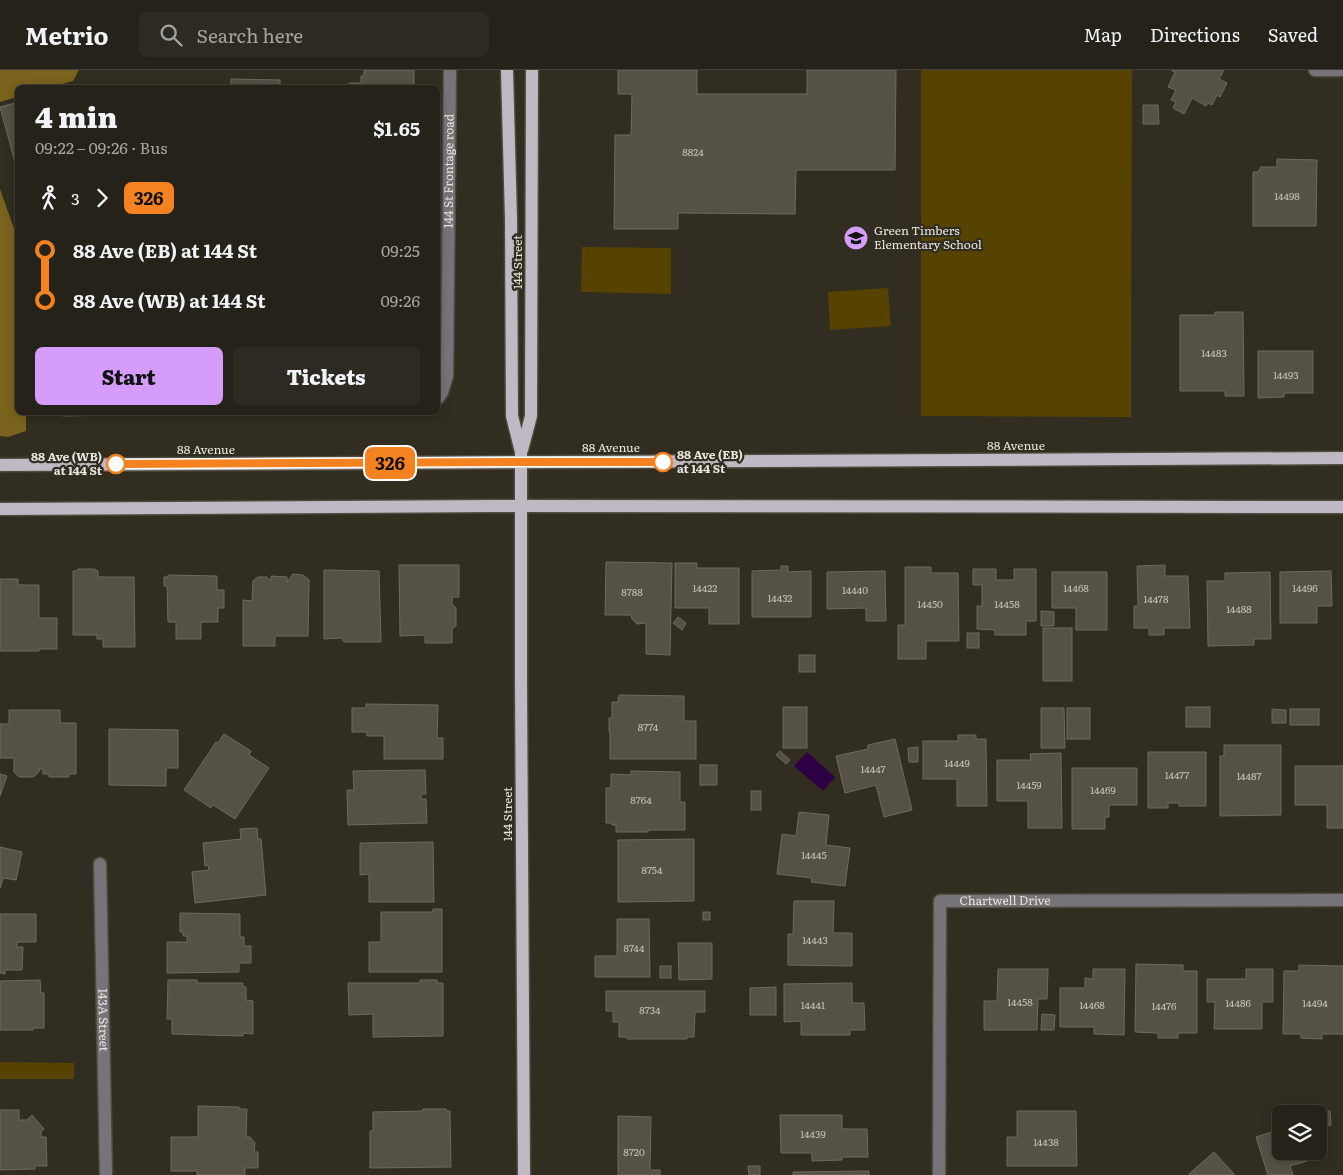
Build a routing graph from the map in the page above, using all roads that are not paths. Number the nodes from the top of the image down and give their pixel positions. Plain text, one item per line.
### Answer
1 (450, 70) edge
2 (507, 70) edge
3 (532, 70) edge
4 (1315, 70) edge
5 (1343, 70) edge
6 (440, 395) edge
7 (521, 457) junction
8 (1343, 458) edge
9 (0, 465) edge
10 (521, 506) junction
11 (1343, 507) edge
12 (0, 509) edge
13 (100, 864) dead end
14 (1343, 900) edge
15 (106, 1175) edge
16 (524, 1175) edge
17 (938, 1175) edge

1 - 6 street, 144 St Frontage road
2 - 7 main road, 144 Street
3 - 7 main road, 144 Street
4 - 5 street
7 - 8 main road, 88 Avenue
7 - 9 main road, 88 Avenue
7 - 10 main road, 144 Street
10 - 11 main road
10 - 12 main road
10 - 16 main road, 144 Street
13 - 15 street, 143A Street
14 - 17 street, Chartwell Drive

